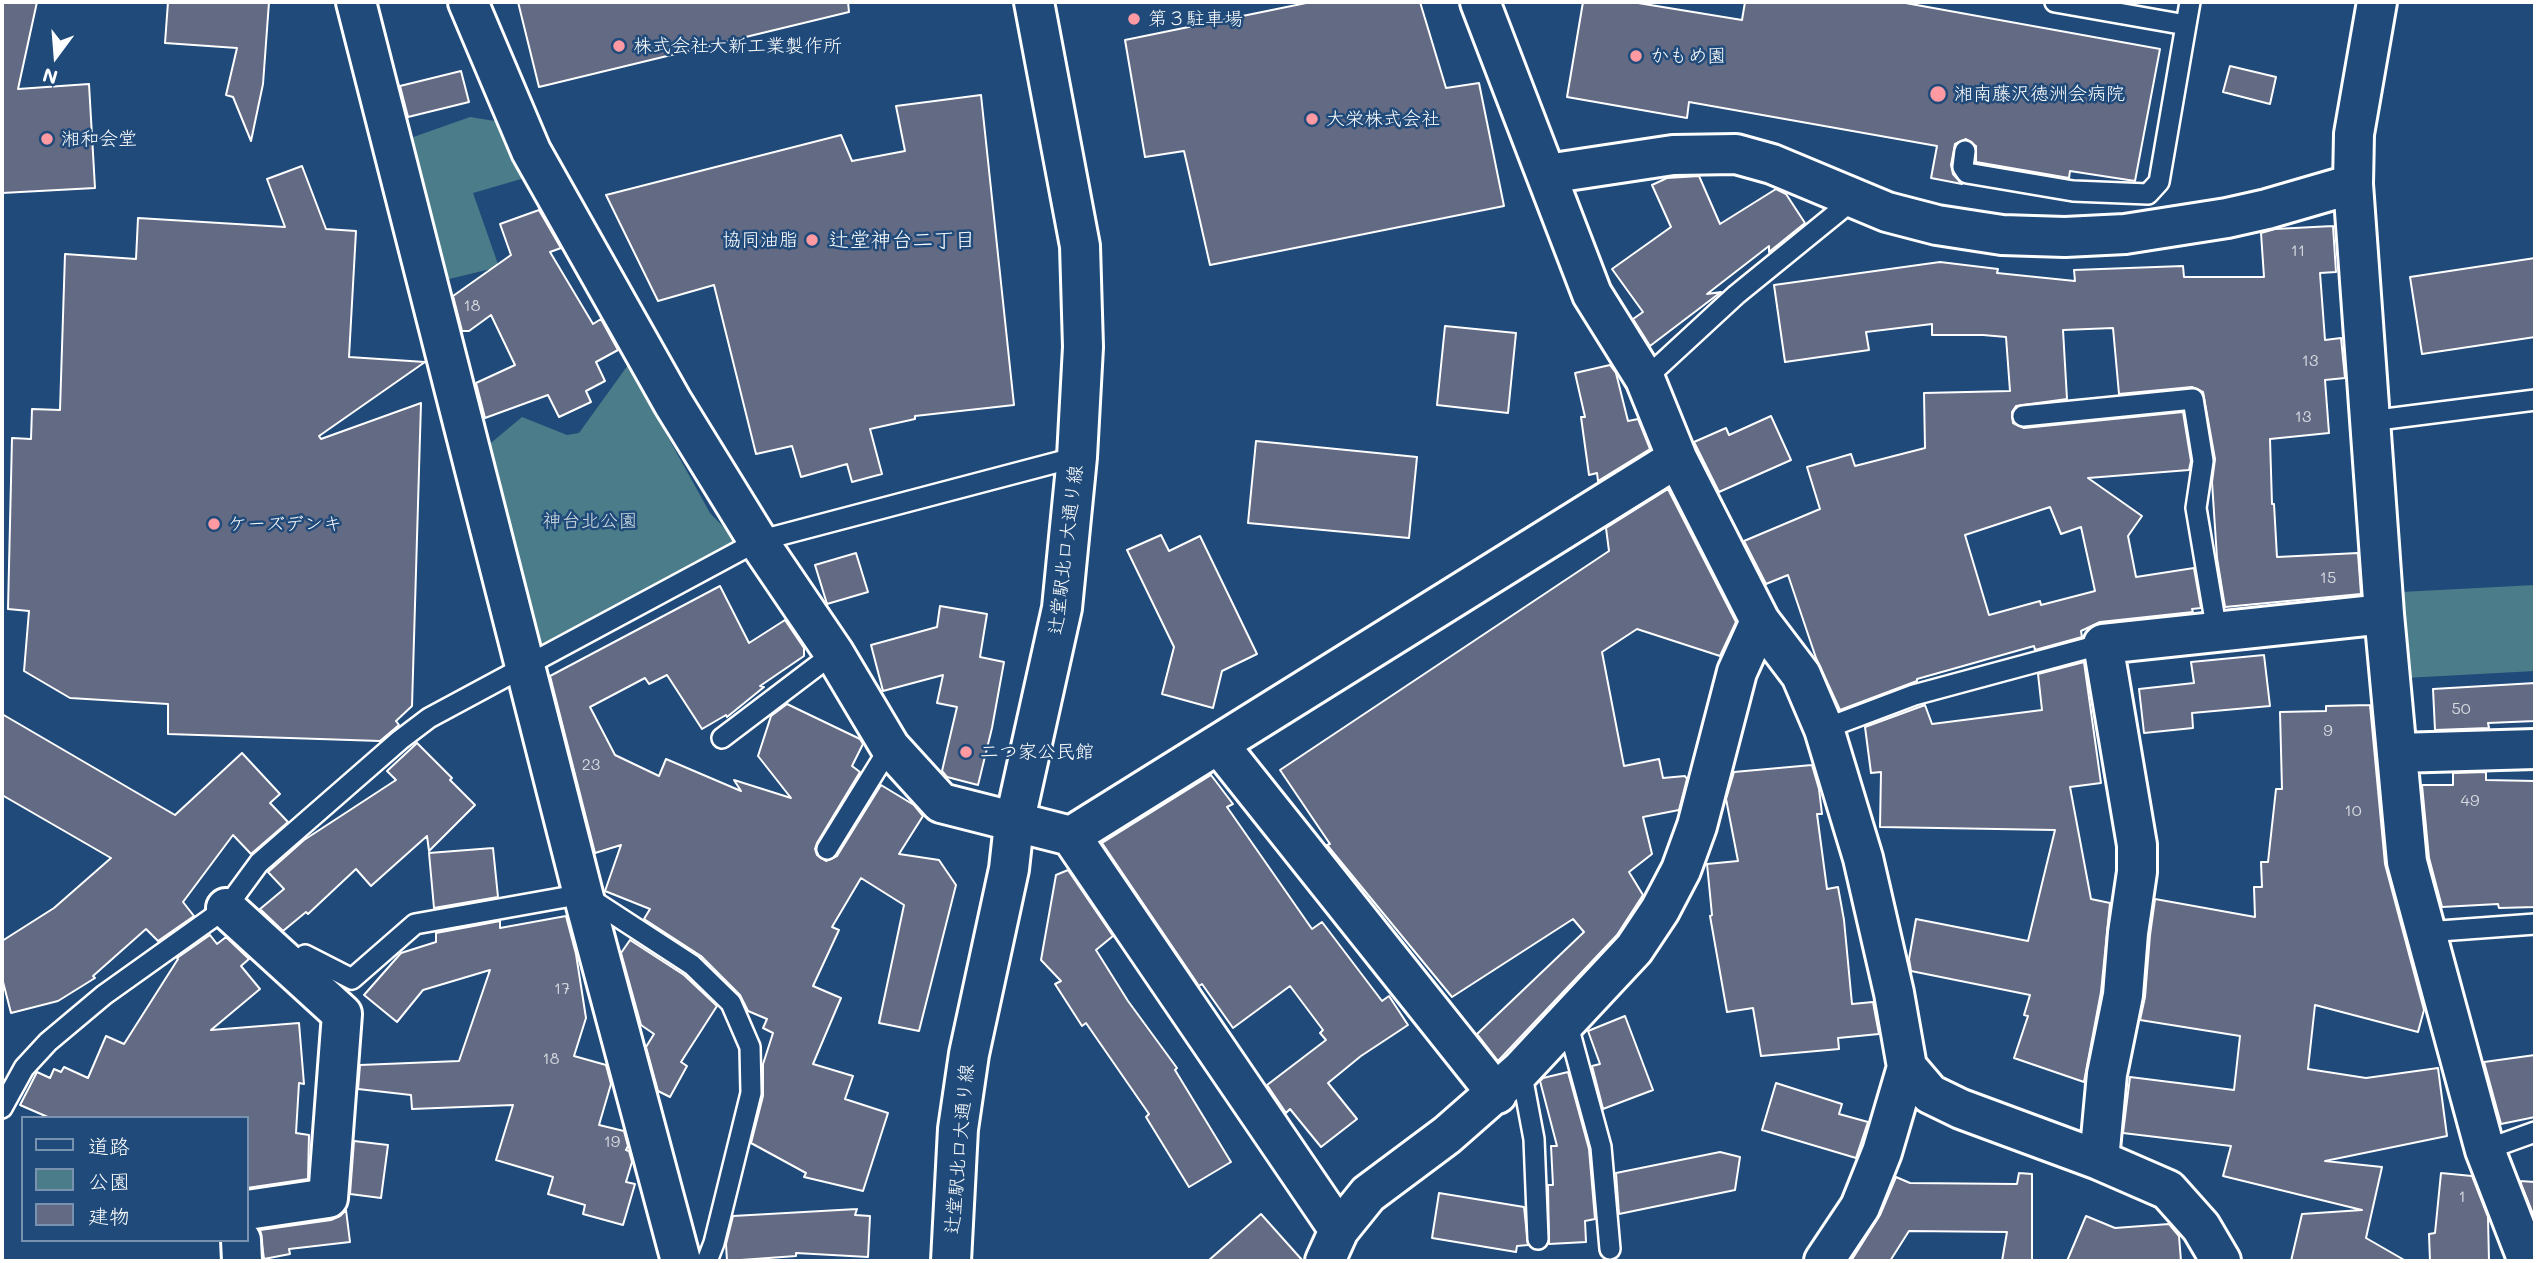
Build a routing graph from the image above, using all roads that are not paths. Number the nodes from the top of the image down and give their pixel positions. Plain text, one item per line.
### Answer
1 (356, 2) edge
2 (468, 2) edge
3 (1034, 2) edge
4 (1480, 2) edge
5 (2054, 2) edge
6 (2190, 2) edge
7 (2377, 2) edge
8 (2186, 25) junction
9 (1965, 151) dead end
10 (1548, 174) junction
11 (2353, 184) junction
12 (1854, 199) junction
13 (1645, 379) junction
14 (2535, 400) edge
15 (2023, 416) dead end
16 (2370, 421) junction
17 (1077, 457) junction
18 (1677, 458) junction
19 (758, 541) junction
20 (2384, 614) junction
21 (1760, 621) junction
22 (2217, 632) junction
23 (2103, 644) junction
24 (834, 653) junction
25 (524, 667) junction
26 (1824, 729) junction
27 (722, 738) dead end
28 (1219, 745) junction
29 (890, 747) junction
30 (2535, 749) edge
31 (2397, 753) junction
32 (1014, 824) junction
33 (1070, 836) junction
34 (827, 849) dead end
35 (583, 894) junction
36 (226, 908) junction
37 (2535, 924) edge
38 (2426, 932) junction
39 (293, 969) junction
40 (1567, 1022) junction
41 (1907, 1067) junction
42 (1509, 1082) junction
43 (2, 1108) edge
44 (2535, 1132) edge
45 (2485, 1150) junction
46 (2099, 1160) junction
47 (248, 1210) edge
48 (1538, 1239) dead end
49 (241, 1242) edge
50 (1332, 1245) edge
51 (1610, 1249) dead end
52 (242, 1261) edge
53 (681, 1261) edge
54 (707, 1261) edge
55 (951, 1261) edge
56 (1824, 1261) edge
57 (2221, 1261) edge
58 (2528, 1261) edge

1 - 25 street
2 - 19 street
3 - 17 street, 辻堂駅北口大通り線
4 - 10 street
5 - 8 lane
6 - 8 lane
7 - 11 street
8 - 9 lane
10 - 12 street
10 - 13 street
11 - 12 street
11 - 16 street
12 - 13 lane
13 - 18 street
14 - 16 lane
15 - 22 lane
16 - 20 street
17 - 19 lane
17 - 32 street, 辻堂駅北口大通り線
18 - 21 street
18 - 28 street
19 - 24 street
19 - 25 lane
20 - 22 street
20 - 31 street
21 - 26 street
21 - 40 street
22 - 23 street
23 - 26 lane
23 - 46 street
24 - 27 lane
24 - 29 street
25 - 35 street
25 - 36 lane
26 - 41 street
28 - 33 street
28 - 42 street
29 - 32 street
29 - 34 lane
30 - 31 street
31 - 38 street
32 - 33 street
32 - 55 street, 辻堂駅北口大通り線
33 - 50 street
35 - 39 lane
35 - 53 street
35 - 54 lane
36 - 39 street
36 - 43 lane
37 - 38 lane
38 - 45 street
39 - 47 street
40 - 42 street
40 - 51 lane
41 - 46 street
41 - 56 street
42 - 48 lane
42 - 50 street
44 - 45 lane
45 - 58 street
46 - 57 street
49 - 52 street

